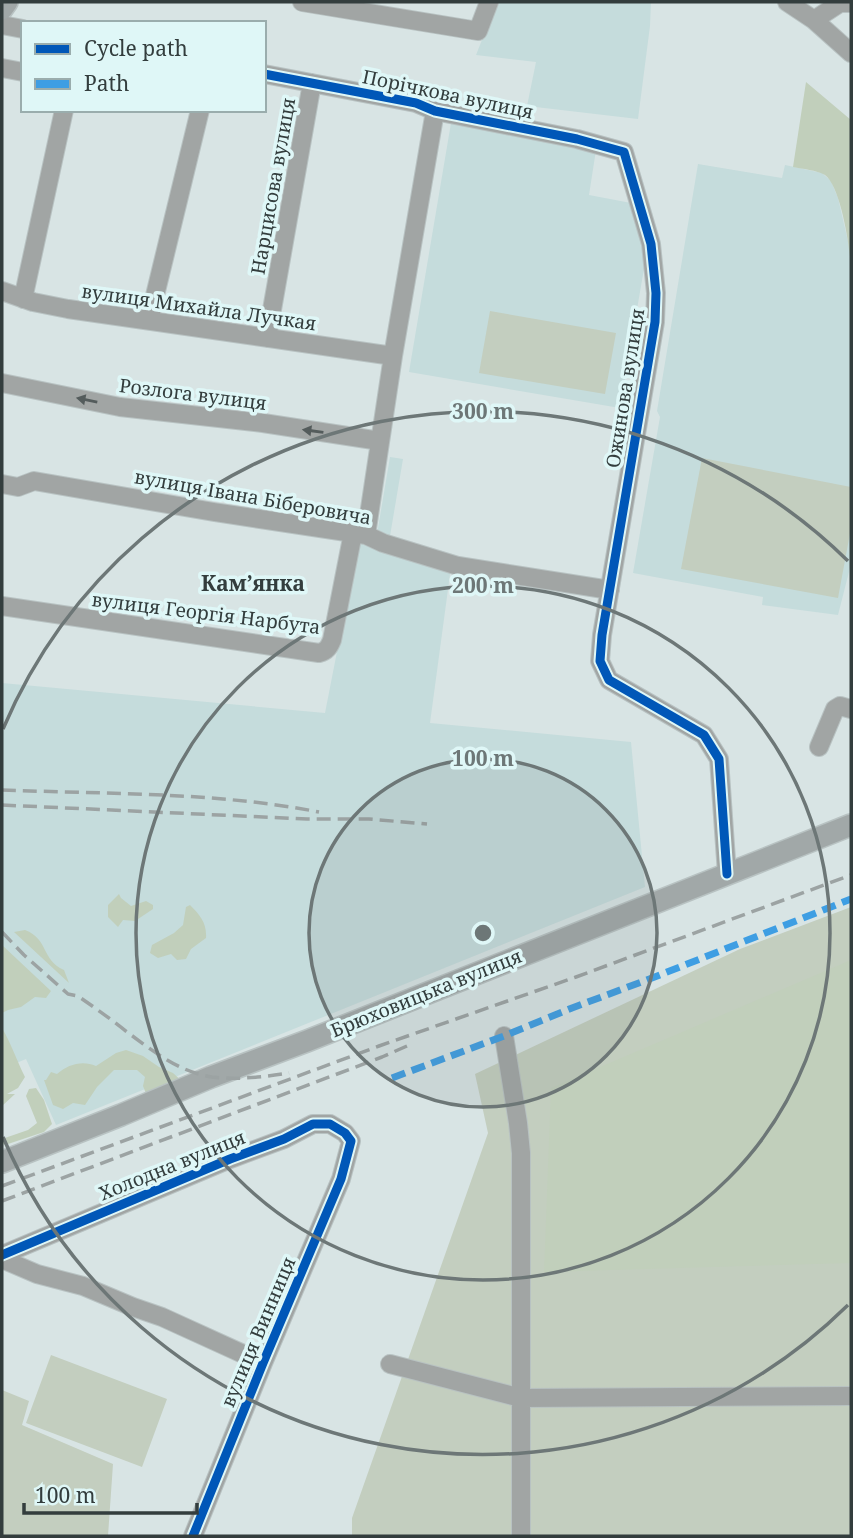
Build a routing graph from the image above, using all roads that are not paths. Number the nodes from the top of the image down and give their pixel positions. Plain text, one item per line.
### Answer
1 (7, 2) edge
2 (302, 2) edge
3 (489, 2) edge
4 (787, 2) edge
5 (851, 3) edge
6 (2, 9) edge
7 (814, 20) junction
8 (2, 24) edge
9 (21, 29) edge
10 (851, 53) edge
11 (2, 68) edge
12 (21, 72) edge
13 (266, 74) edge
14 (312, 83) junction
15 (435, 111) junction
16 (64, 112) edge
17 (201, 112) edge
18 (624, 152) joint
19 (2, 292) edge
20 (23, 299) junction
21 (149, 320) junction
22 (267, 338) junction
23 (393, 356) junction
24 (2, 383) edge
25 (380, 441) junction
26 (2, 484) edge
27 (360, 534) junction
28 (610, 590) junction
29 (2, 606) edge
30 (851, 709) edge
31 (819, 747) dead end
32 (851, 825) edge
33 (727, 874) junction
34 (504, 1036) dead end
35 (351, 1141) joint
36 (2, 1162) edge
37 (2, 1257) edge
38 (263, 1363) junction
39 (390, 1364) dead end
40 (851, 1396) edge
41 (521, 1398) junction
42 (193, 1536) edge
43 (521, 1536) edge

1 - 6 main road
2 - 3 street
4 - 7 street
5 - 7 street
7 - 10 street
8 - 9 street
11 - 12 street
13 - 14 street, Порічкова вулиця
14 - 15 street, Порічкова вулиця
14 - 22 street, Нарцисова вулиця
15 - 18 street, Порічкова вулиця
15 - 23 street
16 - 20 street
17 - 21 street
18 - 28 street, Ожинова вулиця
19 - 20 street, вулиця Михайла Лучкая
20 - 21 street, вулиця Михайла Лучкая
21 - 22 street, вулиця Михайла Лучкая
22 - 23 street, вулиця Михайла Лучкая
23 - 25 street
25 -> 24 street, Розлога вулиця
25 - 27 street
26 - 27 street, вулиця Івана Біберовича
27 - 28 street, вулиця Івана Біберовича
27 - 29 street, вулиця Георгія Нарбута
28 - 33 street
30 - 31 street
32 - 33 main road, Брюховицька вулиця
33 - 36 main road, Брюховицька вулиця
34 - 41 street
35 - 37 street, Холодна вулиця
35 - 38 street, вулиця Винниця
37 - 38 street, Холодна вулиця
38 - 42 street, вулиця Винниця
39 - 41 street
40 - 41 street
41 - 43 street

